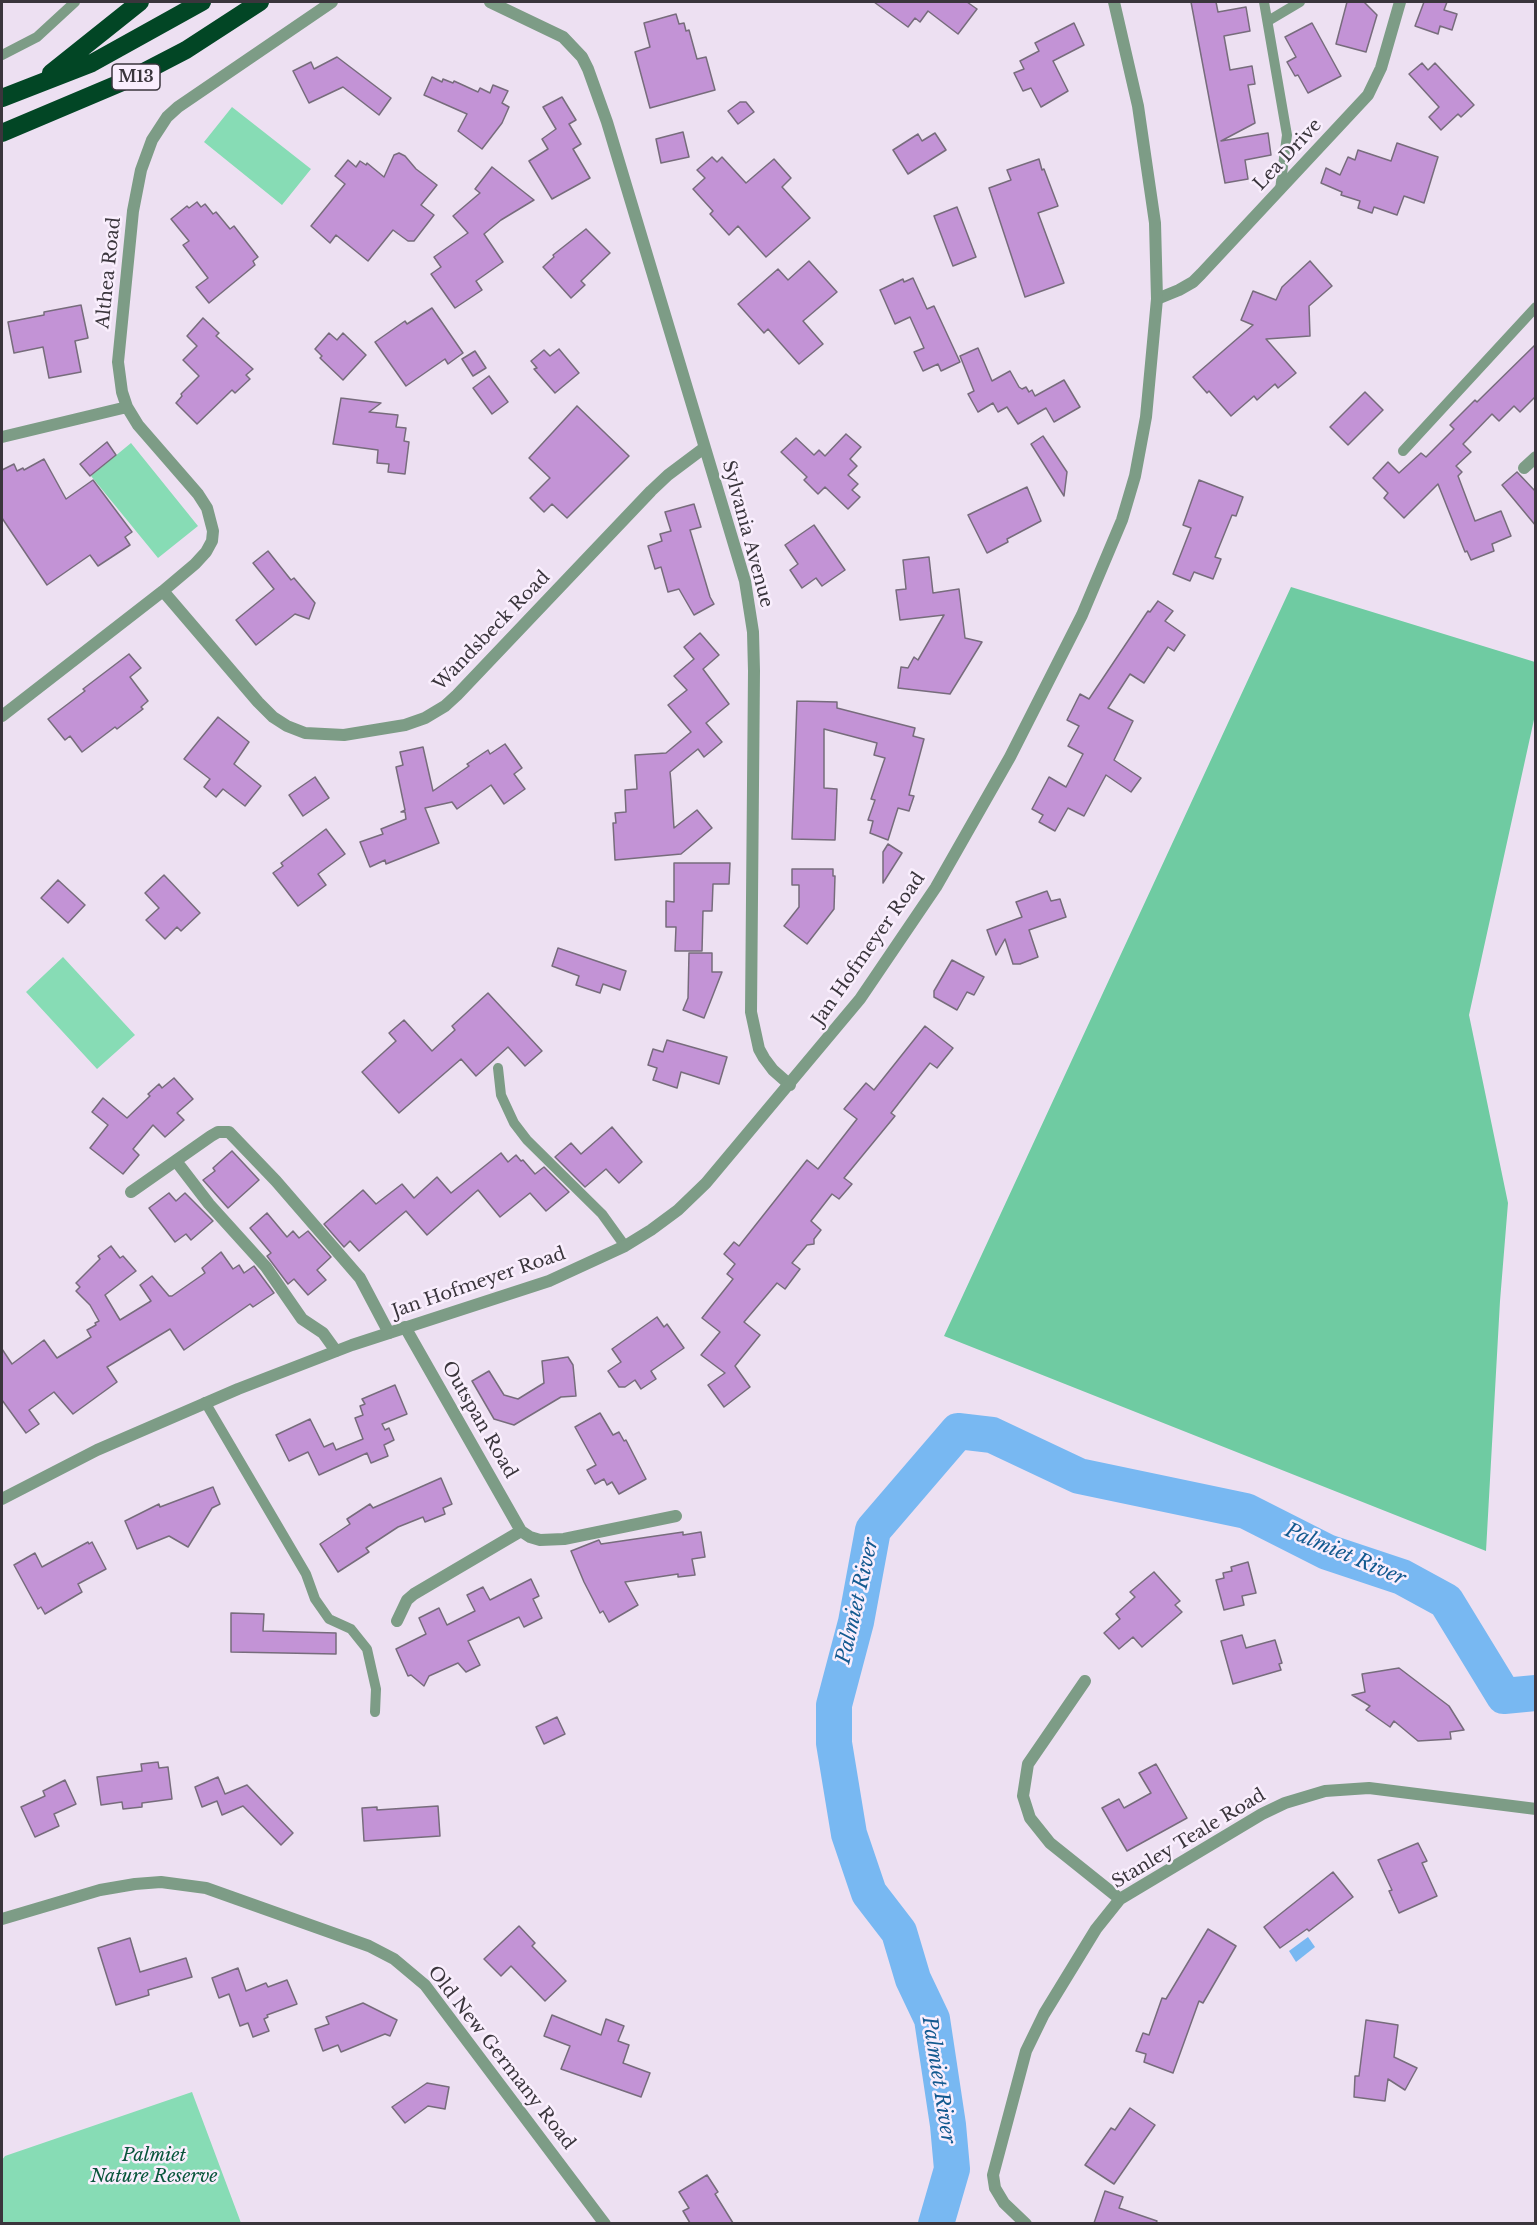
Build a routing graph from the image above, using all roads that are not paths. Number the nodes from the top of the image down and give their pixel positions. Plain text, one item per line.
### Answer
1 (75, 2) edge
2 (140, 2) edge
3 (202, 2) edge
4 (260, 2) edge
5 (332, 2) edge
6 (490, 2) edge
7 (1114, 2) edge
8 (1264, 2) edge
9 (1300, 2) edge
10 (1400, 2) edge
11 (1268, 21) junction
12 (2, 55) edge
13 (33, 87) junction
14 (2, 98) edge
15 (2, 133) edge
16 (1280, 190) junction
17 (1157, 299) junction
18 (1536, 307) edge
19 (127, 407) junction
20 (2, 437) edge
21 (704, 448) junction
22 (1402, 451) dead end
23 (1536, 457) edge
24 (1524, 468) dead end
25 (163, 591) junction
26 (2, 716) edge
27 (498, 1068) dead end
28 (790, 1085) junction
29 (176, 1161) junction
30 (131, 1192) dead end
31 (625, 1246) junction
32 (405, 1327) junction
33 (389, 1333) junction
34 (336, 1351) junction
35 (205, 1402) junction
36 (2, 1499) edge
37 (676, 1515) dead end
38 (521, 1531) junction
39 (397, 1621) dead end
40 (1085, 1681) dead end
41 (375, 1712) dead end
42 (1536, 1809) edge
43 (1120, 1899) junction
44 (2, 1919) edge
45 (605, 2223) edge
46 (1026, 2223) edge

1 - 12 lane
2 - 13 highway
3 - 13 highway, M13
4 - 15 highway, M13
5 - 19 street, Althea Road
6 - 21 street, Sylvania Avenue
7 - 17 street, Jan Hofmeyer Road
8 - 11 lane
9 - 11 lane
10 - 16 street, Lea Drive
11 - 16 lane
13 - 14 highway, M13
16 - 17 street, Lea Drive
17 - 28 street, Jan Hofmeyer Road
18 - 22 lane
19 - 20 street
19 - 25 street, Althea Road
21 - 25 street, Wandsbeck Road
21 - 28 street, Sylvania Avenue
23 - 24 street
25 - 26 street
27 - 31 lane
28 - 31 street, Jan Hofmeyer Road
29 - 30 street
29 - 33 street
29 - 34 street
31 - 32 street, Jan Hofmeyer Road
32 - 33 street, Jan Hofmeyer Road
32 - 38 street, Outspan Road
33 - 34 street, Jan Hofmeyer Road
34 - 35 street, Jan Hofmeyer Road
35 - 36 street, Jan Hofmeyer Road
35 - 41 lane
37 - 38 street
38 - 39 street
40 - 43 street
42 - 43 street, Stanley Teale Road
43 - 46 street, Stanley Teale Road
44 - 45 street, Old New Germany Road

